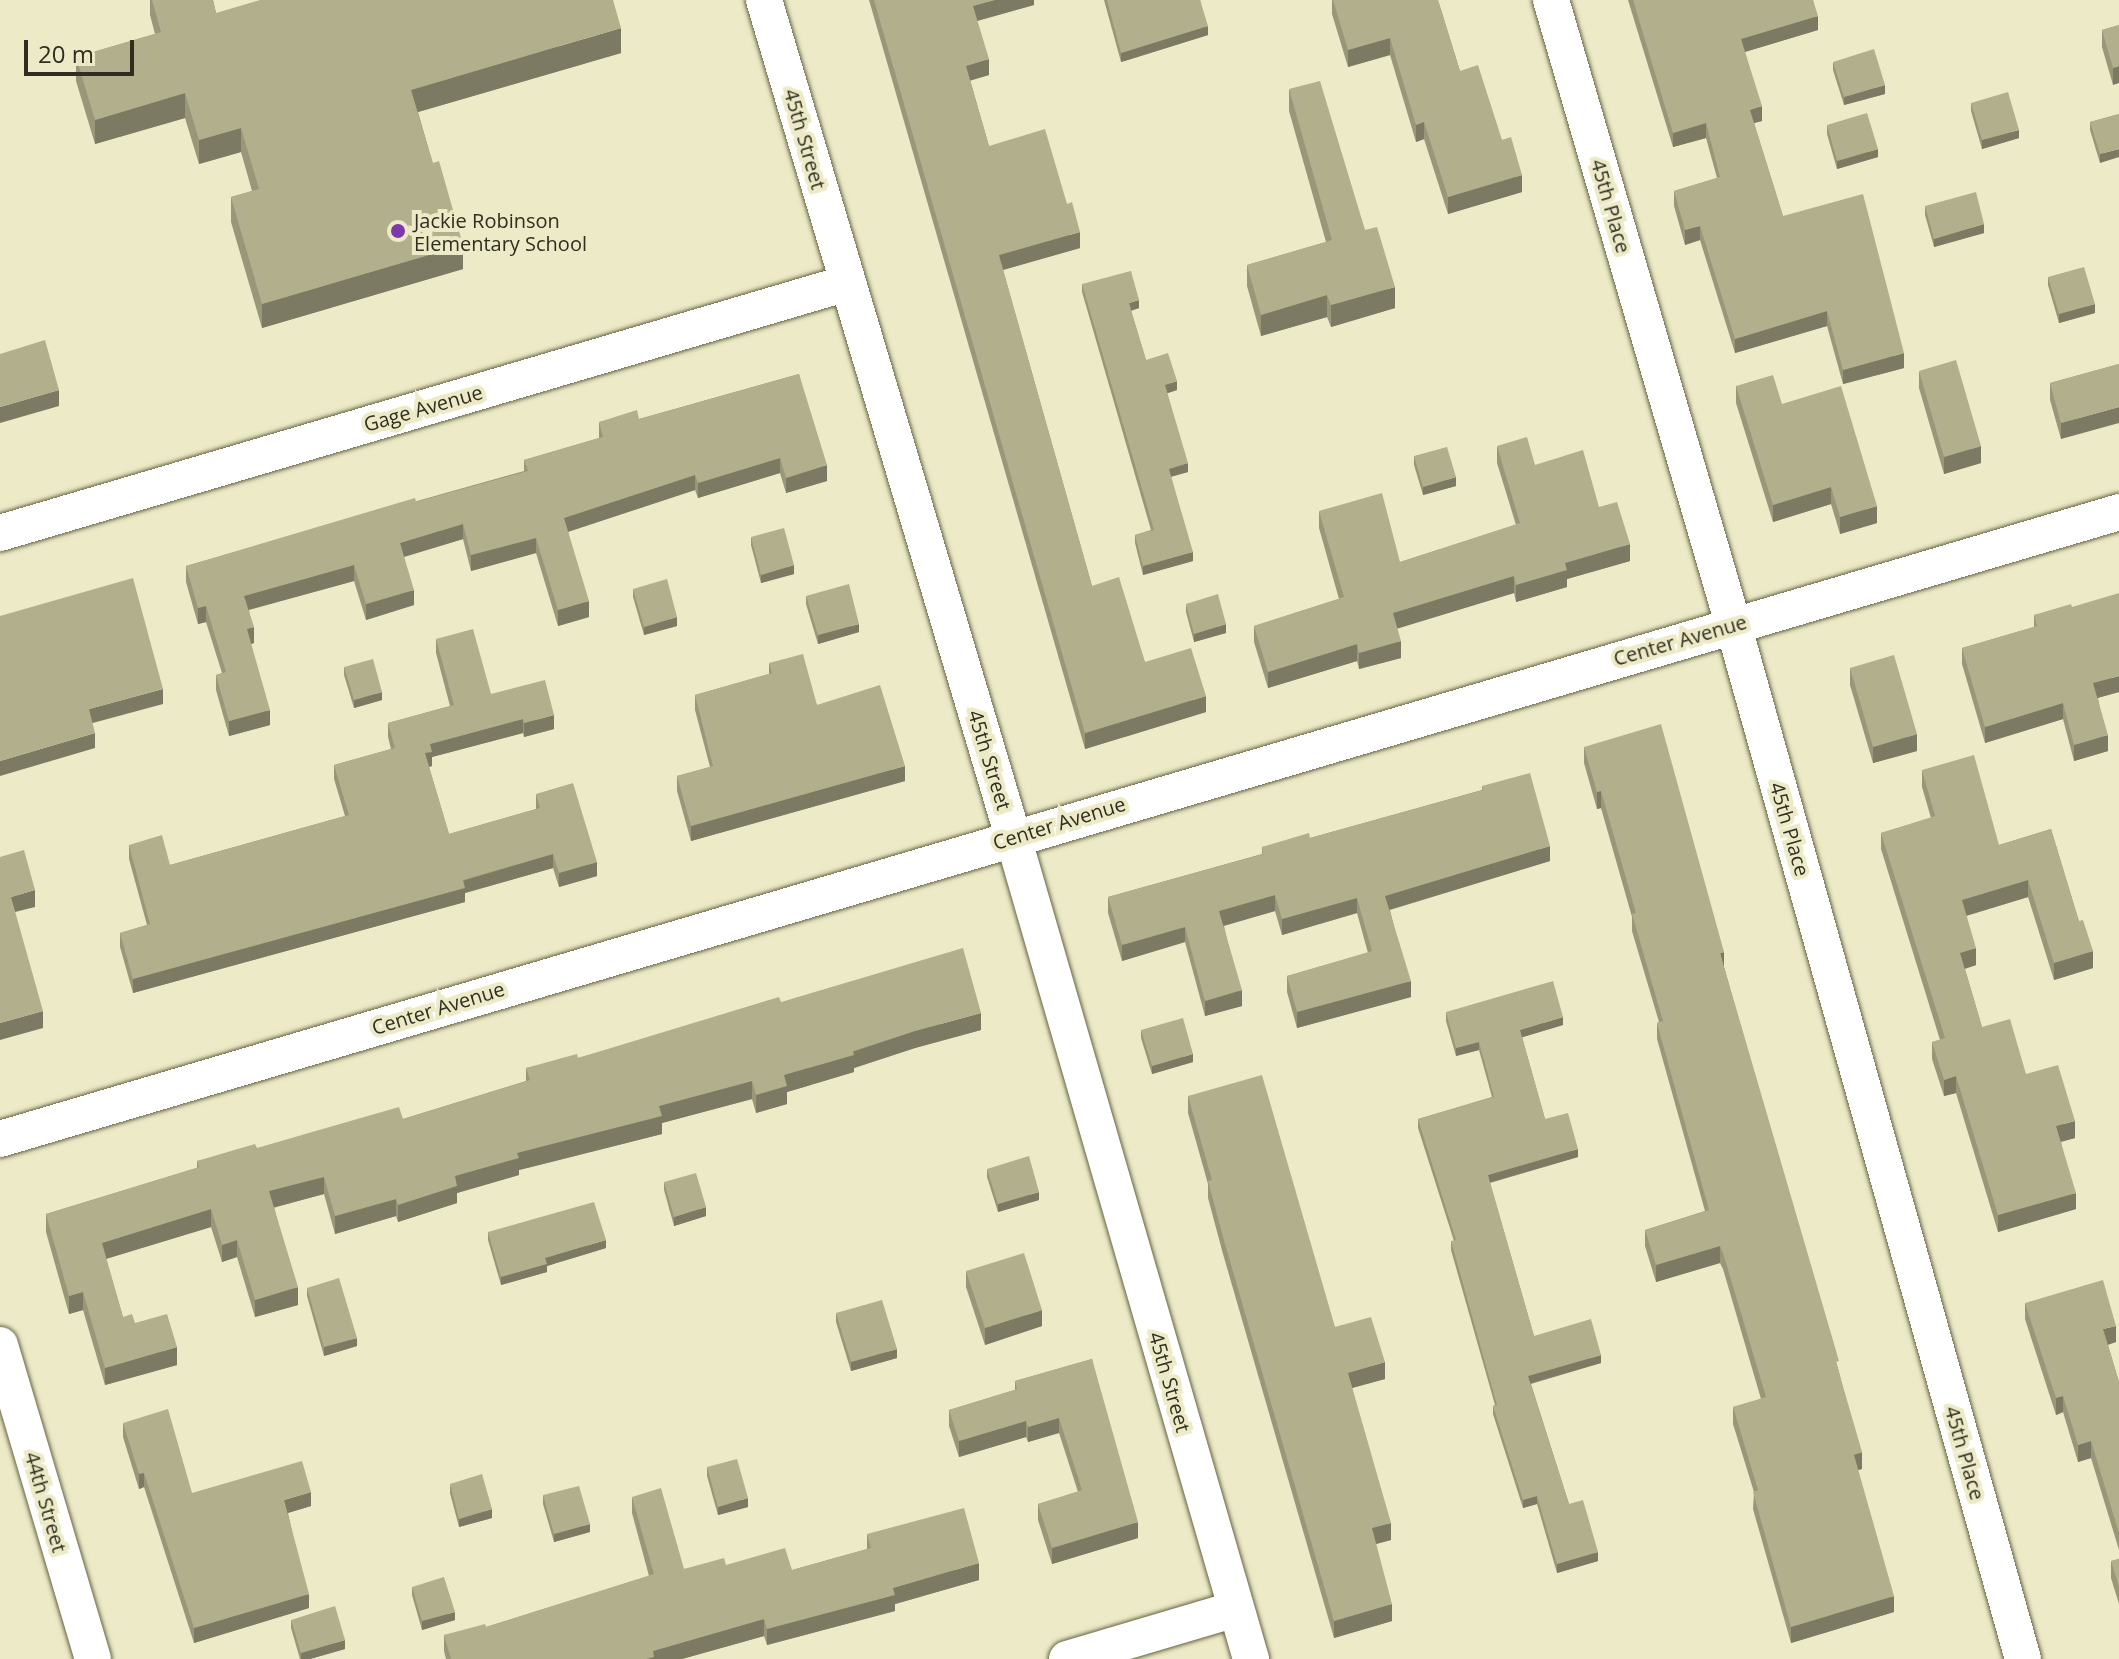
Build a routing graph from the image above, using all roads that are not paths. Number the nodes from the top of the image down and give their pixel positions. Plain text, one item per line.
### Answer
1 (764, 0) edge
2 (1551, 0) edge
3 (847, 283) junction
4 (2119, 512) edge
5 (0, 533) edge
6 (1733, 624) junction
7 (1013, 837) junction
8 (0, 1139) edge
9 (0, 1345) edge
10 (1236, 1609) junction
11 (93, 1659) edge
12 (1067, 1659) edge
13 (1251, 1659) edge
14 (2023, 1659) edge

1 - 3 street, 45th Street
2 - 6 street, 45th Place
3 - 5 street, Gage Avenue
3 - 7 street, 45th Street
4 - 6 street, Center Avenue
6 - 7 street, Center Avenue
6 - 14 street, 45th Place
7 - 8 street, Center Avenue
7 - 10 street, 45th Street
9 - 11 street, 44th Street
10 - 12 street
10 - 13 street, 45th Street

